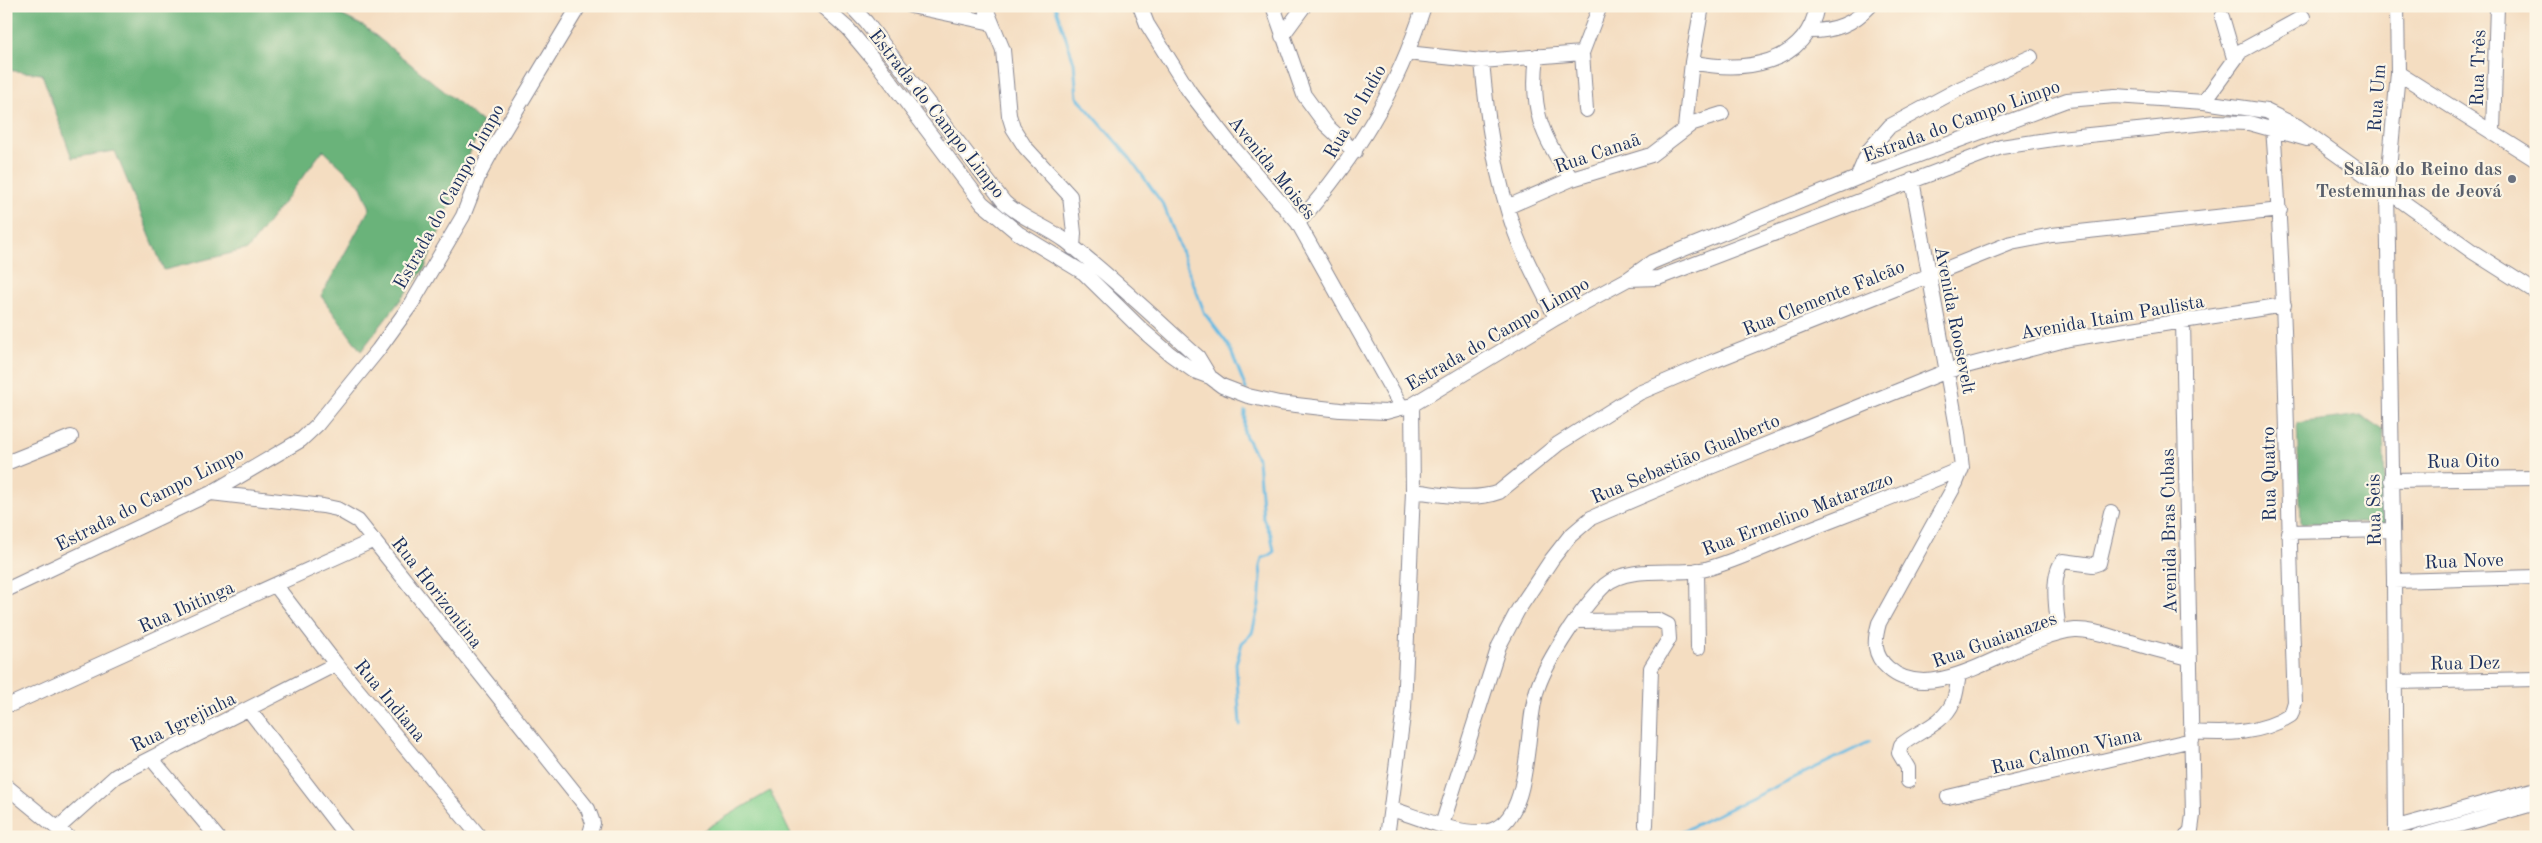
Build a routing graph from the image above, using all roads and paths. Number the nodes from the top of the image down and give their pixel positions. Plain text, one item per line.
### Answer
1 (579, 6) edge
2 (822, 6) edge
3 (851, 6) edge
4 (911, 6) edge
5 (985, 6) edge
6 (1140, 6) edge
7 (1272, 6) edge
8 (1304, 6) edge
9 (1424, 6) edge
10 (1600, 6) edge
11 (1702, 6) edge
12 (1817, 6) edge
13 (1870, 6) edge
14 (2397, 6) edge
15 (2497, 6) edge
16 (2222, 17) dead end
17 (2303, 17) dead end
18 (992, 23) junction
19 (1810, 31) junction
20 (1282, 36) junction
21 (1407, 53) junction
22 (1582, 53) junction
23 (1537, 56) junction
24 (2031, 57) dead end
25 (2234, 58) junction
26 (1482, 61) junction
27 (1692, 62) junction
28 (2398, 73) junction
29 (2204, 102) junction
30 (2255, 108) junction
31 (1586, 110) dead end
32 (1722, 114) dead end
33 (2275, 122) junction
34 (2249, 123) junction
35 (1684, 128) junction
36 (2493, 132) junction
37 (1355, 152) junction
38 (2536, 160) edge
39 (1857, 178) junction
40 (1572, 179) junction
41 (1912, 180) junction
42 (2386, 192) junction
43 (1507, 207) junction
44 (2280, 210) junction
45 (1298, 224) junction
46 (1073, 248) junction
47 (1929, 276) junction
48 (1628, 279) junction
49 (2536, 292) edge
50 (2284, 305) junction
51 (1556, 318) junction
52 (2183, 321) junction
53 (1948, 371) junction
54 (1210, 377) junction
55 (1407, 406) junction
56 (71, 437) dead end
57 (6, 463) edge
58 (1962, 468) junction
59 (2536, 478) edge
60 (2391, 480) junction
61 (1413, 491) junction
62 (211, 493) junction
63 (2111, 512) dead end
64 (2392, 530) junction
65 (2288, 532) junction
66 (374, 540) junction
67 (1697, 570) junction
68 (2536, 577) edge
69 (2394, 580) junction
70 (276, 586) junction
71 (6, 590) edge
72 (1577, 621) junction
73 (2059, 632) junction
74 (1698, 648) dead end
75 (2189, 658) junction
76 (336, 664) junction
77 (1959, 675) junction
78 (2536, 679) edge
79 (2395, 682) junction
80 (12, 704) dead end
81 (249, 710) junction
82 (2191, 736) junction
83 (151, 758) junction
84 (1908, 781) dead end
85 (6, 786) edge
86 (2536, 789) edge
87 (1948, 797) dead end
88 (2536, 804) edge
89 (1392, 809) junction
90 (2419, 822) junction
91 (1442, 825) junction
92 (1646, 825) dead end
93 (2396, 832) edge
94 (63, 833) edge
95 (217, 837) edge
96 (347, 837) edge
97 (480, 837) edge
98 (590, 837) edge
99 (1387, 837) edge
100 (2186, 837) edge
101 (2417, 837) edge

1 - 62 street, Estrada do Campo Limpo
2 - 54 street, Estrada do Campo Limpo
3 - 46 street
4 - 18 street
5 - 18 street
6 - 45 street, Avenida Moisés
7 - 20 street
8 - 20 street
9 - 21 street, Rua do Indio
10 - 22 street
11 - 27 street
12 - 19 street
13 - 19 street
14 - 28 street, Rua Um
15 - 36 street, Rua Três
16 - 25 street
17 - 25 street
18 - 46 street
19 - 27 street
20 - 37 street
21 - 26 street
21 - 37 street, Rua do Indio
22 - 23 street
22 - 31 street
23 - 26 street
23 - 40 street
24 - 39 street
25 - 29 street
26 - 43 street
27 - 35 street
28 - 36 street
28 - 42 street, Rua Um
29 - 30 street, Estrada do Campo Limpo
29 - 39 street, Estrada do Campo Limpo
30 - 33 street, Estrada do Campo Limpo
30 - 34 street
32 - 35 street, Rua Canaã
33 - 34 street, Estrada do Campo Limpo
33 - 42 street, Estrada do Campo Limpo
33 - 44 street, Rua Quatro
34 - 41 street, Estrada do Campo Limpo
35 - 40 street, Rua Canaã
36 - 38 street
37 - 45 street, Rua do Indio
39 - 48 street, Estrada do Campo Limpo
40 - 43 street, Rua Canaã
41 - 47 street, Avenida Roosevelt
41 - 48 street, Estrada do Campo Limpo
42 - 49 street, Estrada do Campo Limpo
42 - 60 street, Rua Seis
43 - 51 street
44 - 47 street, Rua Clemente Falcão
44 - 50 street, Rua Quatro
45 - 55 street, Avenida Moisés
46 - 54 street
47 - 53 street, Avenida Roosevelt
47 - 61 street, Rua Clemente Falcão
48 - 51 street, Estrada do Campo Limpo
50 - 52 street, Avenida Itaim Paulista
50 - 65 street, Rua Quatro
51 - 55 street, Estrada do Campo Limpo
52 - 53 street, Avenida Itaim Paulista
52 - 75 street, Avenida Bras Cubas
53 - 58 street, Avenida Roosevelt
53 - 91 street, Rua Sebastião Gualberto
54 - 55 street, Estrada do Campo Limpo
55 - 61 street
56 - 57 street
58 - 67 street, Rua Ermelino Matarazzo
58 - 77 street, Rua Guaianazes
59 - 60 street, Rua Oito
60 - 64 street, Rua Seis
61 - 89 street
62 - 66 street, Rua Horizontina
62 - 71 street, Estrada do Campo Limpo
63 - 73 street
64 - 65 street
64 - 69 street, Rua Seis
65 - 82 street, Rua Quatro
66 - 70 street, Rua Ibitinga
66 - 98 street, Rua Horizontina
67 - 72 street, Rua Ermelino Matarazzo
67 - 74 street
68 - 69 street, Rua Nove
69 - 79 street, Rua Seis
70 - 76 street, Rua Indiana
70 - 80 street, Rua Ibitinga
72 - 91 street, Rua Ermelino Matarazzo
72 - 92 street
73 - 75 street, Rua Guaianazes
73 - 77 street, Rua Guaianazes
75 - 82 street, Avenida Bras Cubas
76 - 81 street, Rua Igrejinha
76 - 97 street, Rua Indiana
77 - 84 street
78 - 79 street, Rua Dez
79 - 93 street, Rua Seis
81 - 83 street, Rua Igrejinha
81 - 96 street
82 - 87 street, Rua Calmon Viana
82 - 100 street, Avenida Bras Cubas
83 - 94 street, Rua Igrejinha
83 - 95 street
85 - 94 street
86 - 90 street
88 - 101 street
89 - 91 street, Rua Ermelino Matarazzo
89 - 99 street
90 - 93 street
90 - 101 street

